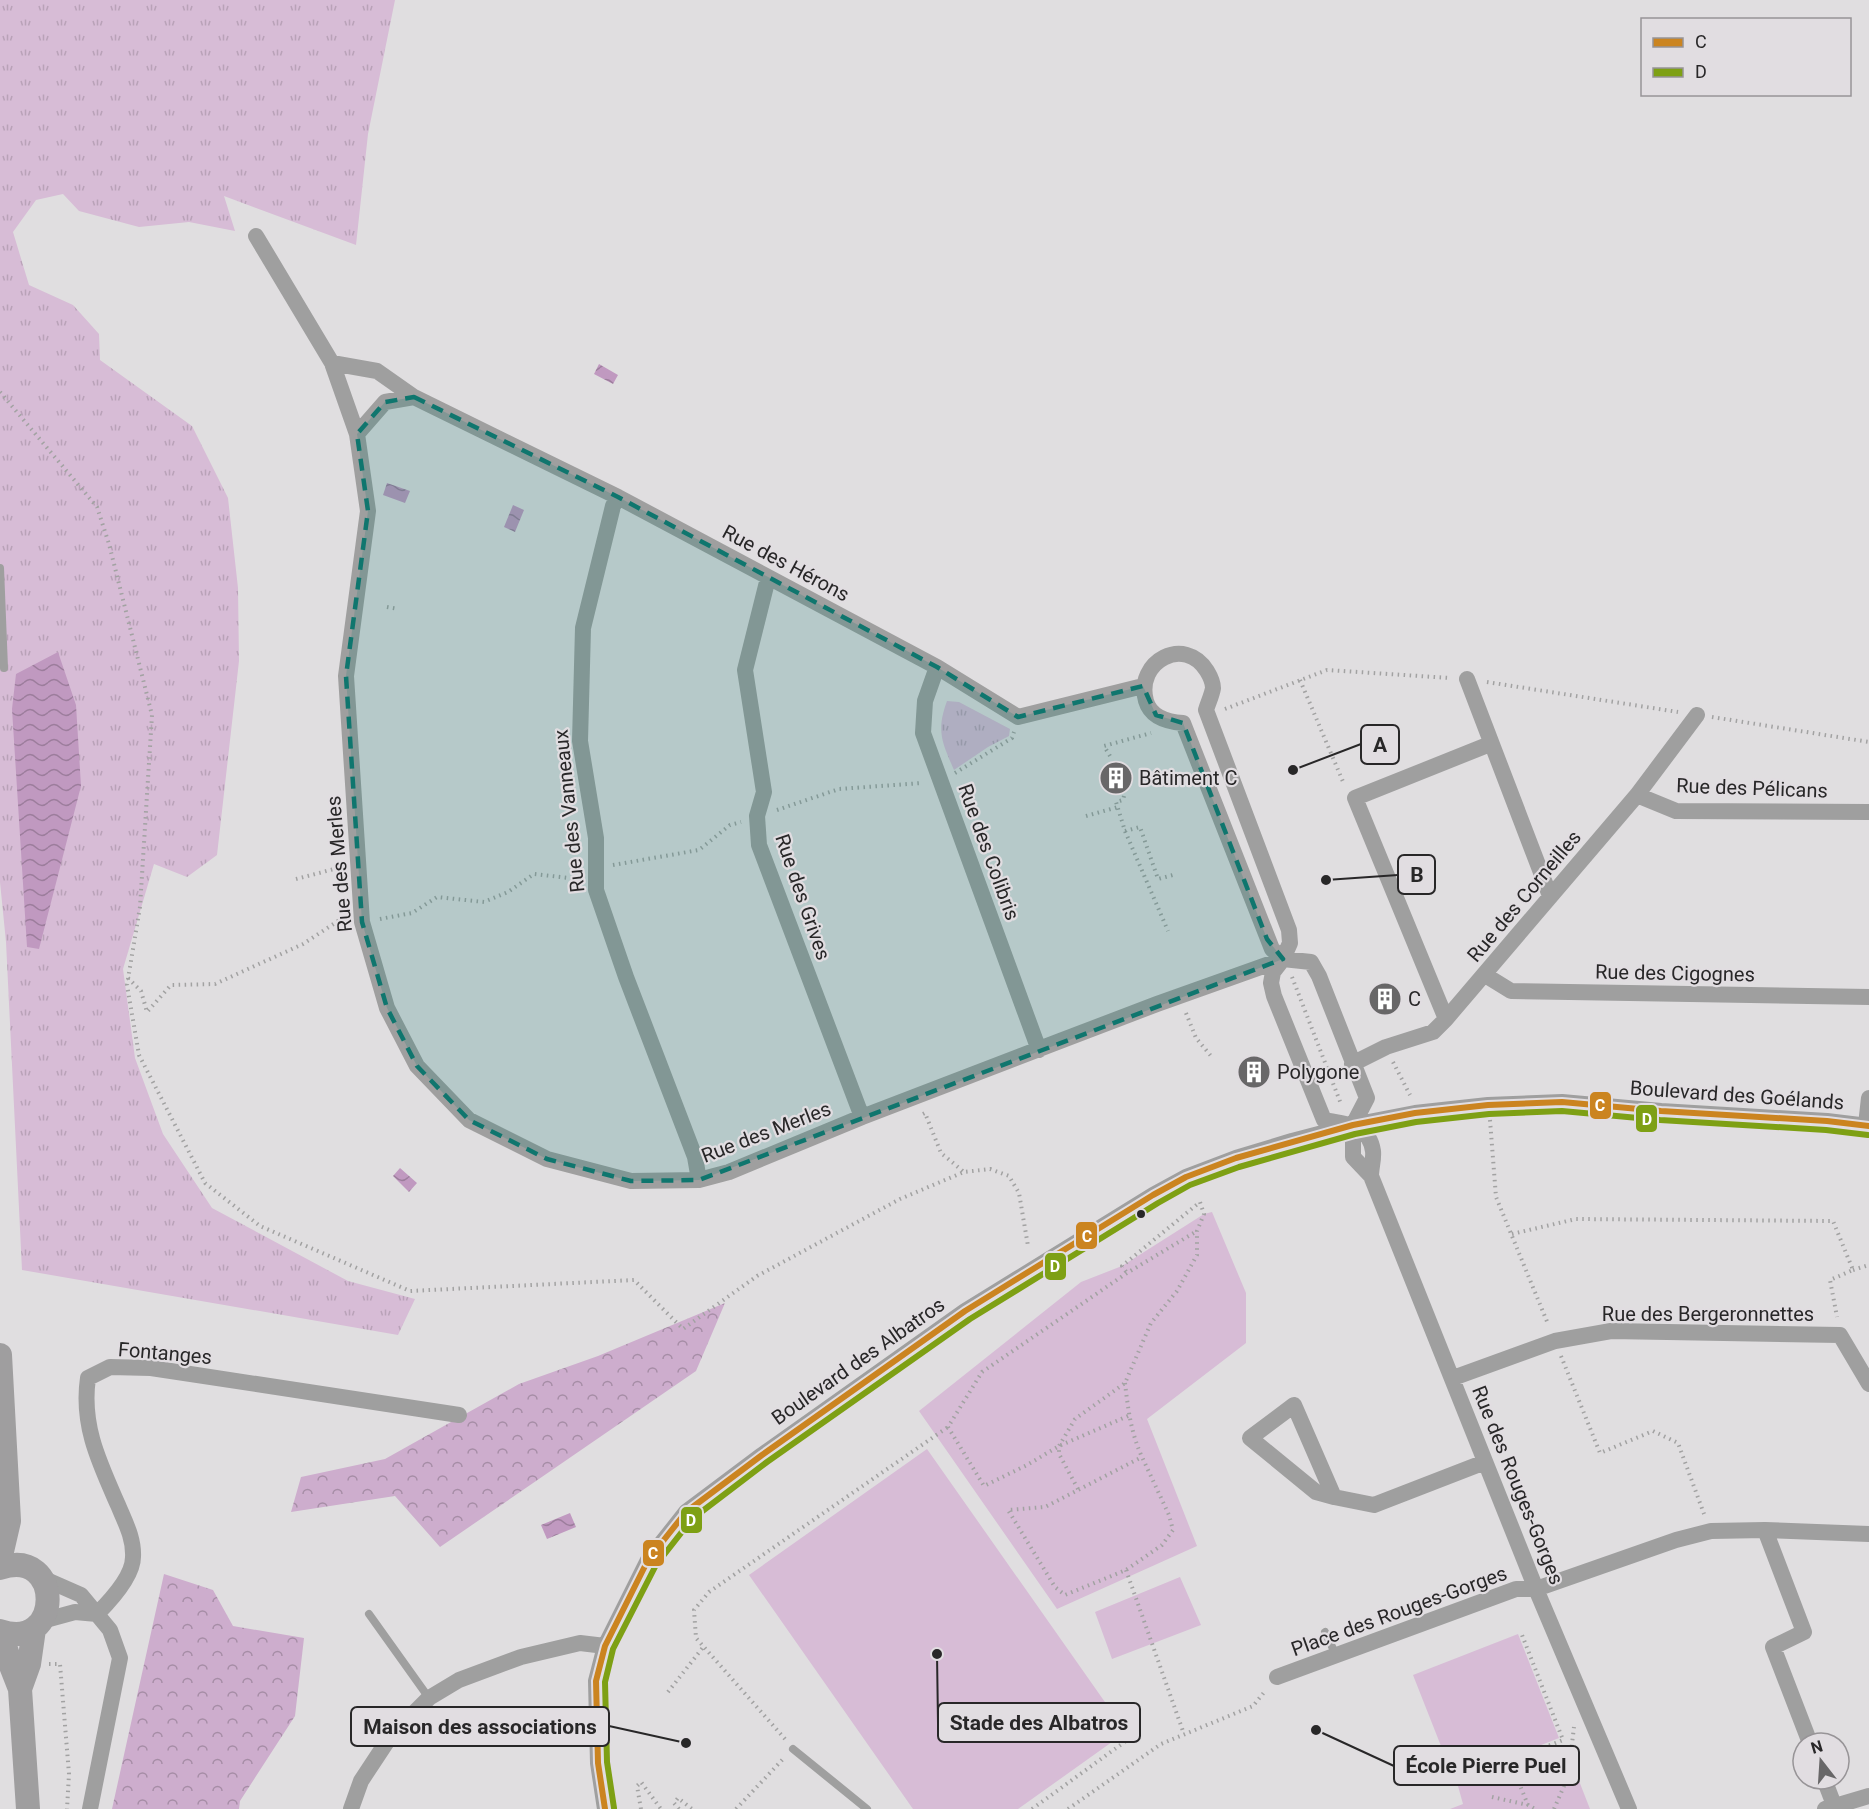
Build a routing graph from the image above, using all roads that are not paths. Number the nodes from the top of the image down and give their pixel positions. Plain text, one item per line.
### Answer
1 (256, 236) dead end
2 (332, 363) junction
3 (414, 397) junction
4 (357, 434) junction
5 (618, 497) junction
6 (0, 568) edge
7 (768, 578) junction
8 (937, 667) junction
9 (4, 668) dead end
10 (1467, 679) road end
11 (1143, 686) junction
12 (1697, 715) road end
13 (1490, 744) junction
14 (1637, 795) junction
15 (1869, 812) edge
16 (1550, 896) junction
17 (1287, 965) junction
18 (1485, 975) junction
19 (1869, 997) edge
20 (1446, 1019) junction
21 (1039, 1050) junction
22 (1352, 1064) junction
23 (1869, 1098) edge
24 (862, 1118) junction
25 (1353, 1125) junction
26 (1867, 1125) edge
27 (699, 1180) junction
28 (0, 1355) edge
29 (1453, 1378) junction
30 (1869, 1384) edge
31 (459, 1415) dead end
32 (1485, 1462) junction
33 (1334, 1497) junction
34 (9, 1521) junction
35 (1765, 1530) junction
36 (1869, 1534) edge
37 (0, 1560) edge
38 (0, 1568) edge
39 (36, 1573) junction
40 (1536, 1589) junction
41 (97, 1614) junction
42 (369, 1614) dead end
43 (38, 1624) junction
44 (1, 1631) edge
45 (1324, 1632) dead end
46 (605, 1646) junction
47 (1336, 1655) junction
48 (1277, 1677) road end
49 (20, 1689) junction
50 (429, 1698) junction
51 (1805, 1731) edge
52 (793, 1749) road end
53 (1827, 1791) edge
54 (1869, 1796) edge
55 (1830, 1807) edge
56 (28, 1809) edge
57 (90, 1809) edge
58 (351, 1809) edge
59 (605, 1809) edge
60 (867, 1809) edge
61 (1629, 1809) edge

1 - 2 street
2 - 3 street, Rue des Hérons
2 - 4 street
3 - 4 street
3 - 5 street, Rue des Hérons
4 - 27 street, Rue des Merles
5 - 7 street, Rue des Hérons
5 - 27 street, Rue des Vanneaux
6 - 9 lane
7 - 8 street, Rue des Hérons
7 - 24 street, Rue des Grives
8 - 11 street, Rue des Hérons
8 - 21 street, Rue des Colibris
10 - 13 street
11 - 17 street
11 - 17 street
12 - 14 street, Rue des Corneilles
13 - 16 street
13 - 20 street
14 - 15 street, Rue des Pélicans
14 - 16 street, Rue des Corneilles
16 - 18 street, Rue des Corneilles
17 - 21 street, Rue des Merles
17 - 22 street
17 - 25 street
18 - 19 street, Rue des Cigognes
18 - 20 street, Rue des Corneilles
20 - 22 street, Rue des Corneilles
21 - 24 street, Rue des Merles
22 - 25 street
23 - 26 street
24 - 27 street, Rue des Merles
25 - 26 street, Boulevard des Goélands
25 - 29 street, Rue des Rouges-Gorges
25 - 46 street, Boulevard des Albatros
28 - 34 main road
29 - 30 street, Rue des Bergeronnettes
29 - 32 street, Rue des Rouges-Gorges
31 - 41 street, Fontanges
32 - 33 street
32 - 40 street, Rue des Rouges-Gorges
33 - 33 street
34 - 37 main road
34 - 39 main road
35 - 36 street
35 - 40 street
35 - 51 street
38 - 39 main road
39 - 41 street
39 - 43 main road
40 - 47 street, Place des Rouges-Gorges
40 - 61 street, Rue des Rouges-Gorges
41 - 43 street
41 - 57 street
42 - 50 lane
43 - 44 main road
43 - 49 main road
44 - 49 main road
45 - 47 lane
46 - 50 street
46 - 59 street, Boulevard des Albatros
47 - 48 street, Place des Rouges-Gorges
49 - 56 main road
50 - 58 street
52 - 60 lane
53 - 55 street
54 - 55 street

